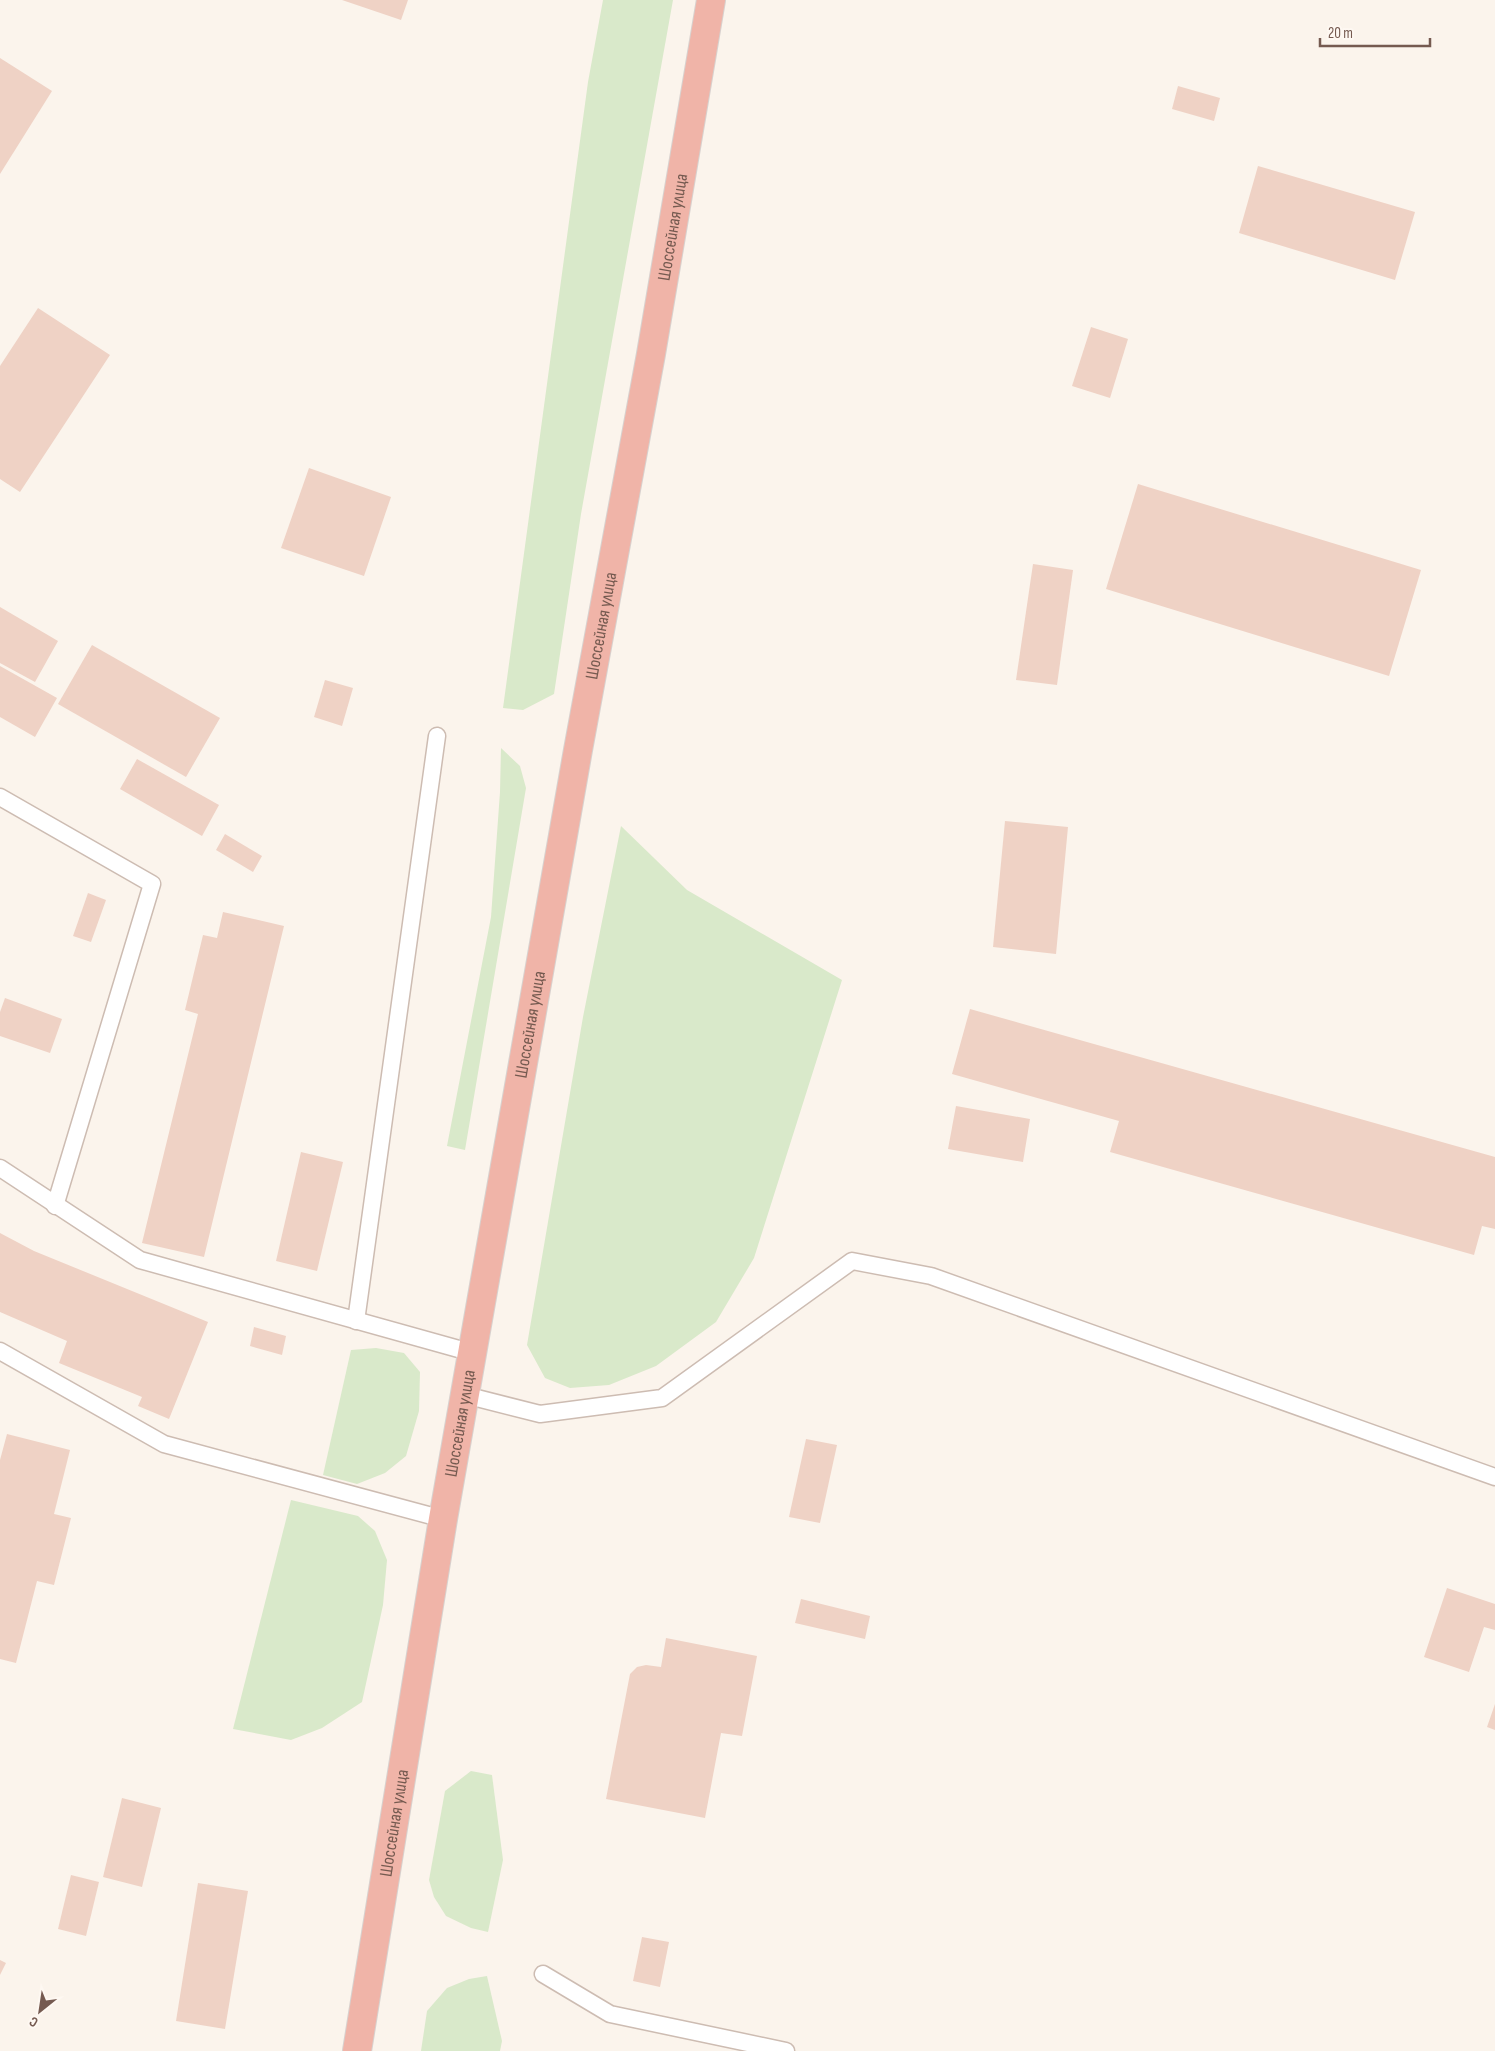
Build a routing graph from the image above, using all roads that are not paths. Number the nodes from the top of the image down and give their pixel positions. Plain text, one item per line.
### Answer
1 (711, 0) edge
2 (438, 736) dead end
3 (0, 797) edge
4 (0, 1168) edge
5 (55, 1206) junction
6 (356, 1321) junction
7 (0, 1351) edge
8 (473, 1354) junction
9 (464, 1395) junction
10 (1495, 1478) edge
11 (443, 1519) junction
12 (543, 1974) dead end
13 (357, 2051) edge
14 (786, 2051) edge

1 - 8 highway, Шоссейная улица
2 - 6 lane
3 - 5 lane
4 - 5 lane
5 - 6 lane
6 - 8 lane
7 - 11 lane
8 - 9 highway, Шоссейная улица
9 - 10 lane
9 - 11 highway, Шоссейная улица
11 - 13 highway, Шоссейная улица
12 - 14 lane

